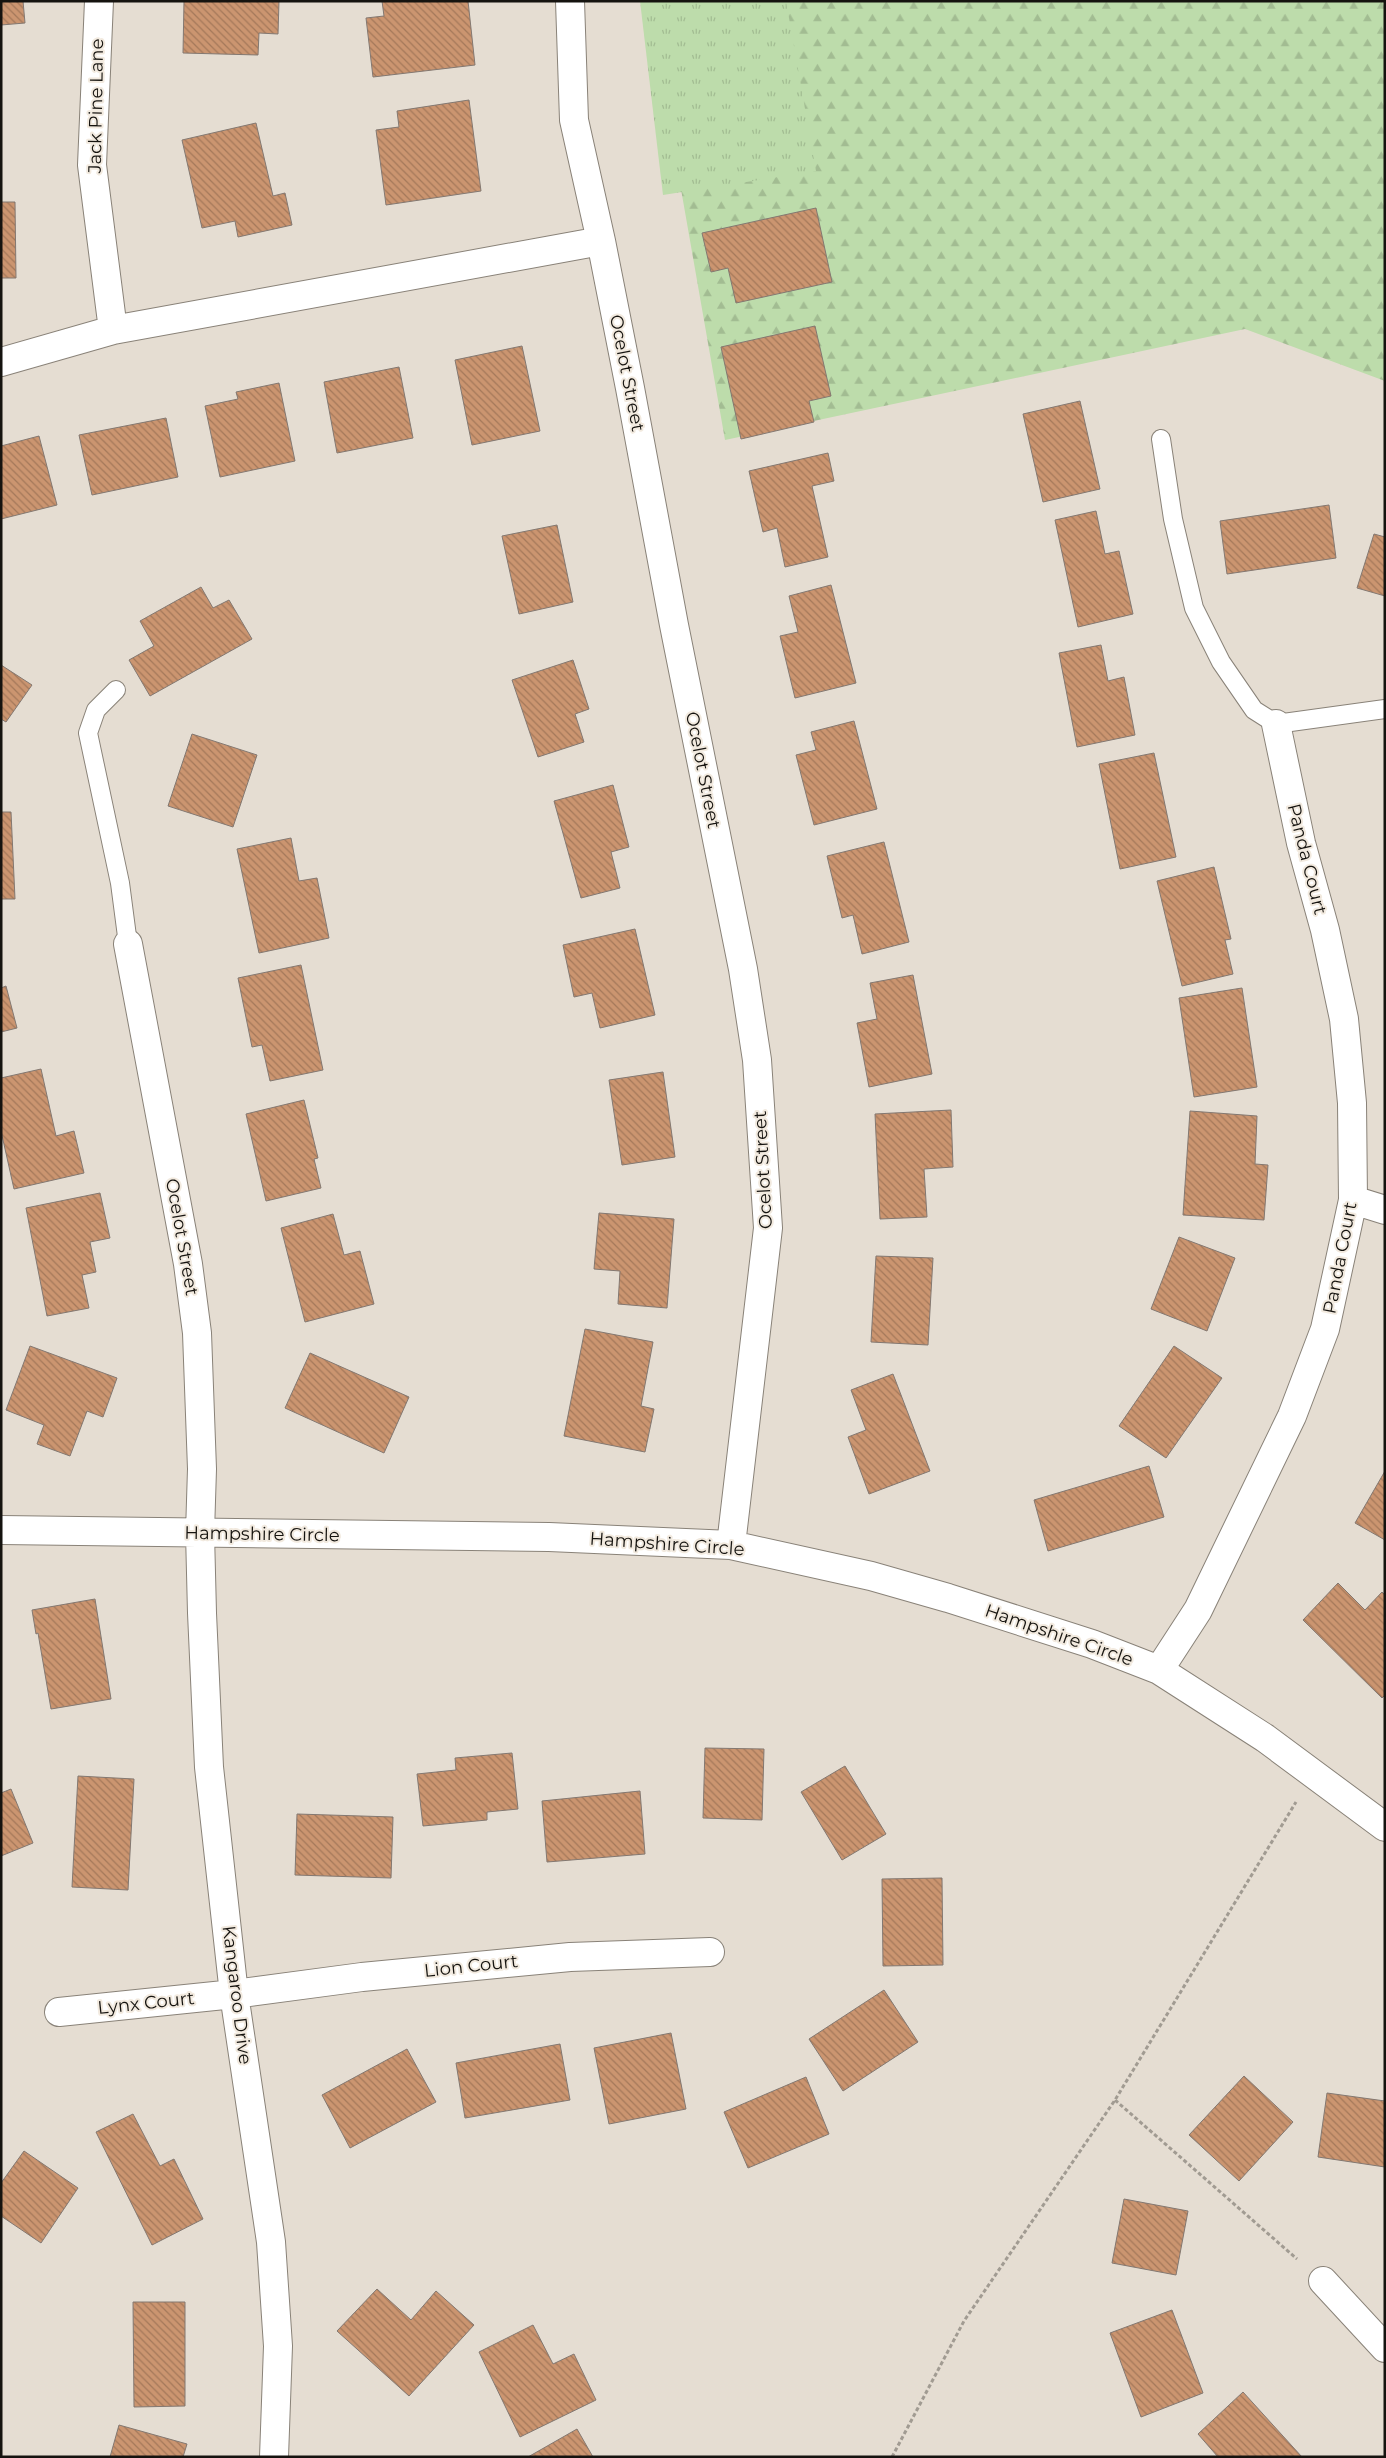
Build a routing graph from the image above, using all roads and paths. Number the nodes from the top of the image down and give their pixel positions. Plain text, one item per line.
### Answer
1 (99, 1) edge
2 (570, 1) edge
3 (601, 241) junction
4 (113, 330) junction
5 (1, 362) edge
6 (1161, 439) dead end
7 (116, 690) dead end
8 (1385, 709) edge
9 (1276, 724) junction
10 (128, 944) joint
11 (1353, 1200) junction
12 (1385, 1210) edge
13 (1, 1530) edge
14 (200, 1533) junction
15 (731, 1545) junction
16 (1159, 1670) junction
17 (1313, 1773) junction
18 (1385, 1827) edge
19 (710, 1952) dead end
20 (234, 1994) junction
21 (59, 2012) dead end
22 (1115, 2100) junction
23 (1323, 2281) joint
24 (1385, 2348) edge
25 (282, 2455) edge
26 (892, 2457) edge

1 - 4 street, Jack Pine Lane
2 - 3 street, Ocelot Street
3 - 4 street
3 - 15 street, Ocelot Street
4 - 5 street
6 - 9 lane
7 - 10 lane
8 - 9 lane
9 - 11 street, Panda Court
10 - 14 street, Ocelot Street
11 - 12 street
11 - 16 street, Panda Court
13 - 14 street, Hampshire Circle
14 - 15 street, Hampshire Circle
14 - 20 street, Kangaroo Drive
15 - 16 street, Hampshire Circle
16 - 17 street, Hampshire Circle
17 - 18 street, Hampshire Circle
17 - 22 path
19 - 20 street, Lion Court
20 - 21 street, Lynx Court
20 - 25 street, Kangaroo Drive
22 - 23 path
22 - 26 path
23 - 24 street

